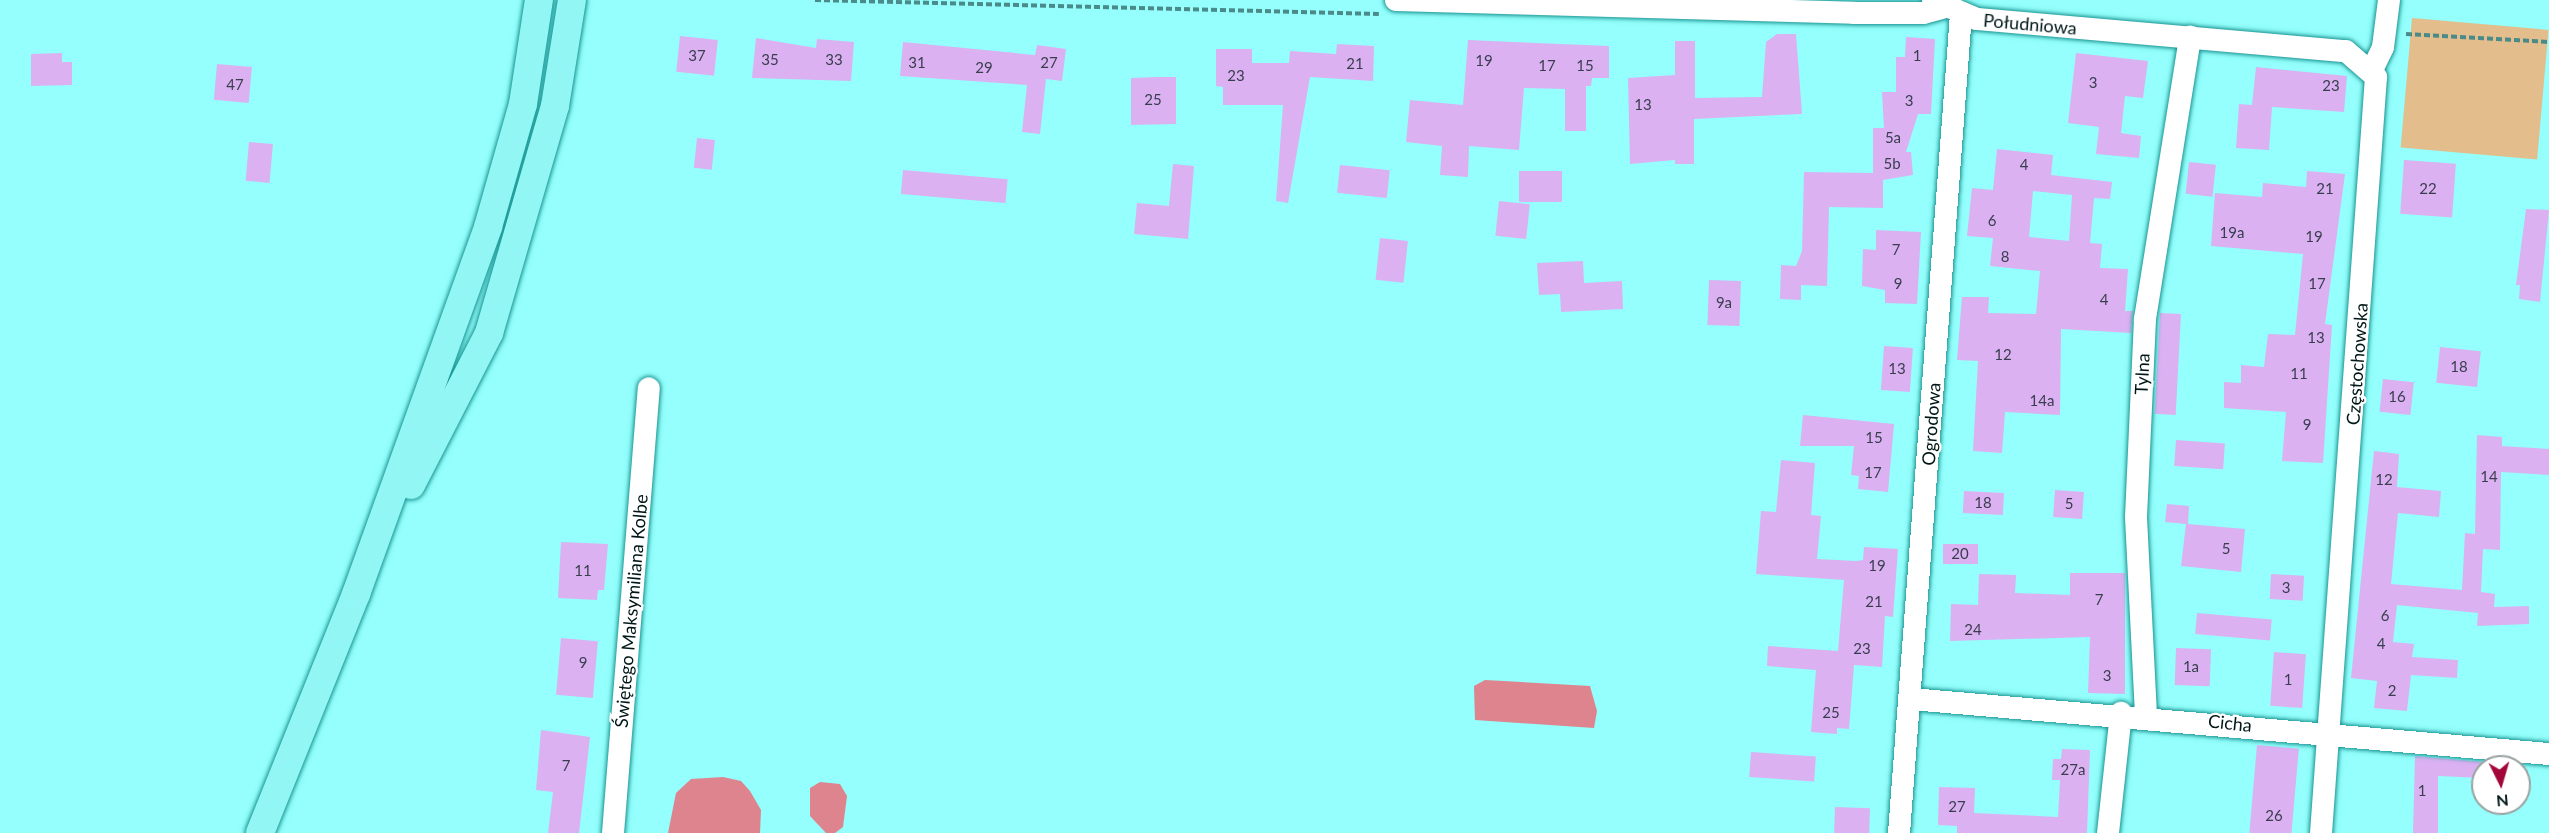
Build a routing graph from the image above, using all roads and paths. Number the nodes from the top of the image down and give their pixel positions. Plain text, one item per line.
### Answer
1 (538, 0) edge
2 (572, 0) edge
3 (815, 0) edge
4 (2390, 0) edge
5 (1453, 6) edge
6 (1390, 7) edge
7 (1946, 8) edge
8 (2386, 33) junction
9 (2190, 37) junction
10 (2549, 42) edge
11 (2372, 70) junction
12 (649, 388) dead end
13 (356, 594) junction
14 (1911, 699) junction
15 (2121, 713) junction
16 (2146, 715) junction
17 (2328, 733) junction
18 (2549, 754) edge
19 (260, 833) edge
20 (613, 833) edge
21 (1899, 833) edge
22 (2108, 833) edge
23 (2320, 833) edge

1 - 13 main road
2 - 13 main road
3 - 6 path
4 - 8 street
5 - 6 street, Południowa
5 - 7 street, Południowa
7 - 9 street, Południowa
7 - 14 street, Ogrodowa
8 - 10 path
8 - 11 street
9 - 11 street, Południowa
9 - 16 street, Tylna
11 - 17 street, Częstochowska
12 - 20 street, Świętego Maksymiliana Kolbe
13 - 19 main road
14 - 15 street, Cicha
14 - 21 street, Ogrodowa
15 - 16 street, Cicha
15 - 22 street
16 - 17 street, Cicha
17 - 18 street, Cicha
17 - 23 street, Częstochowska

